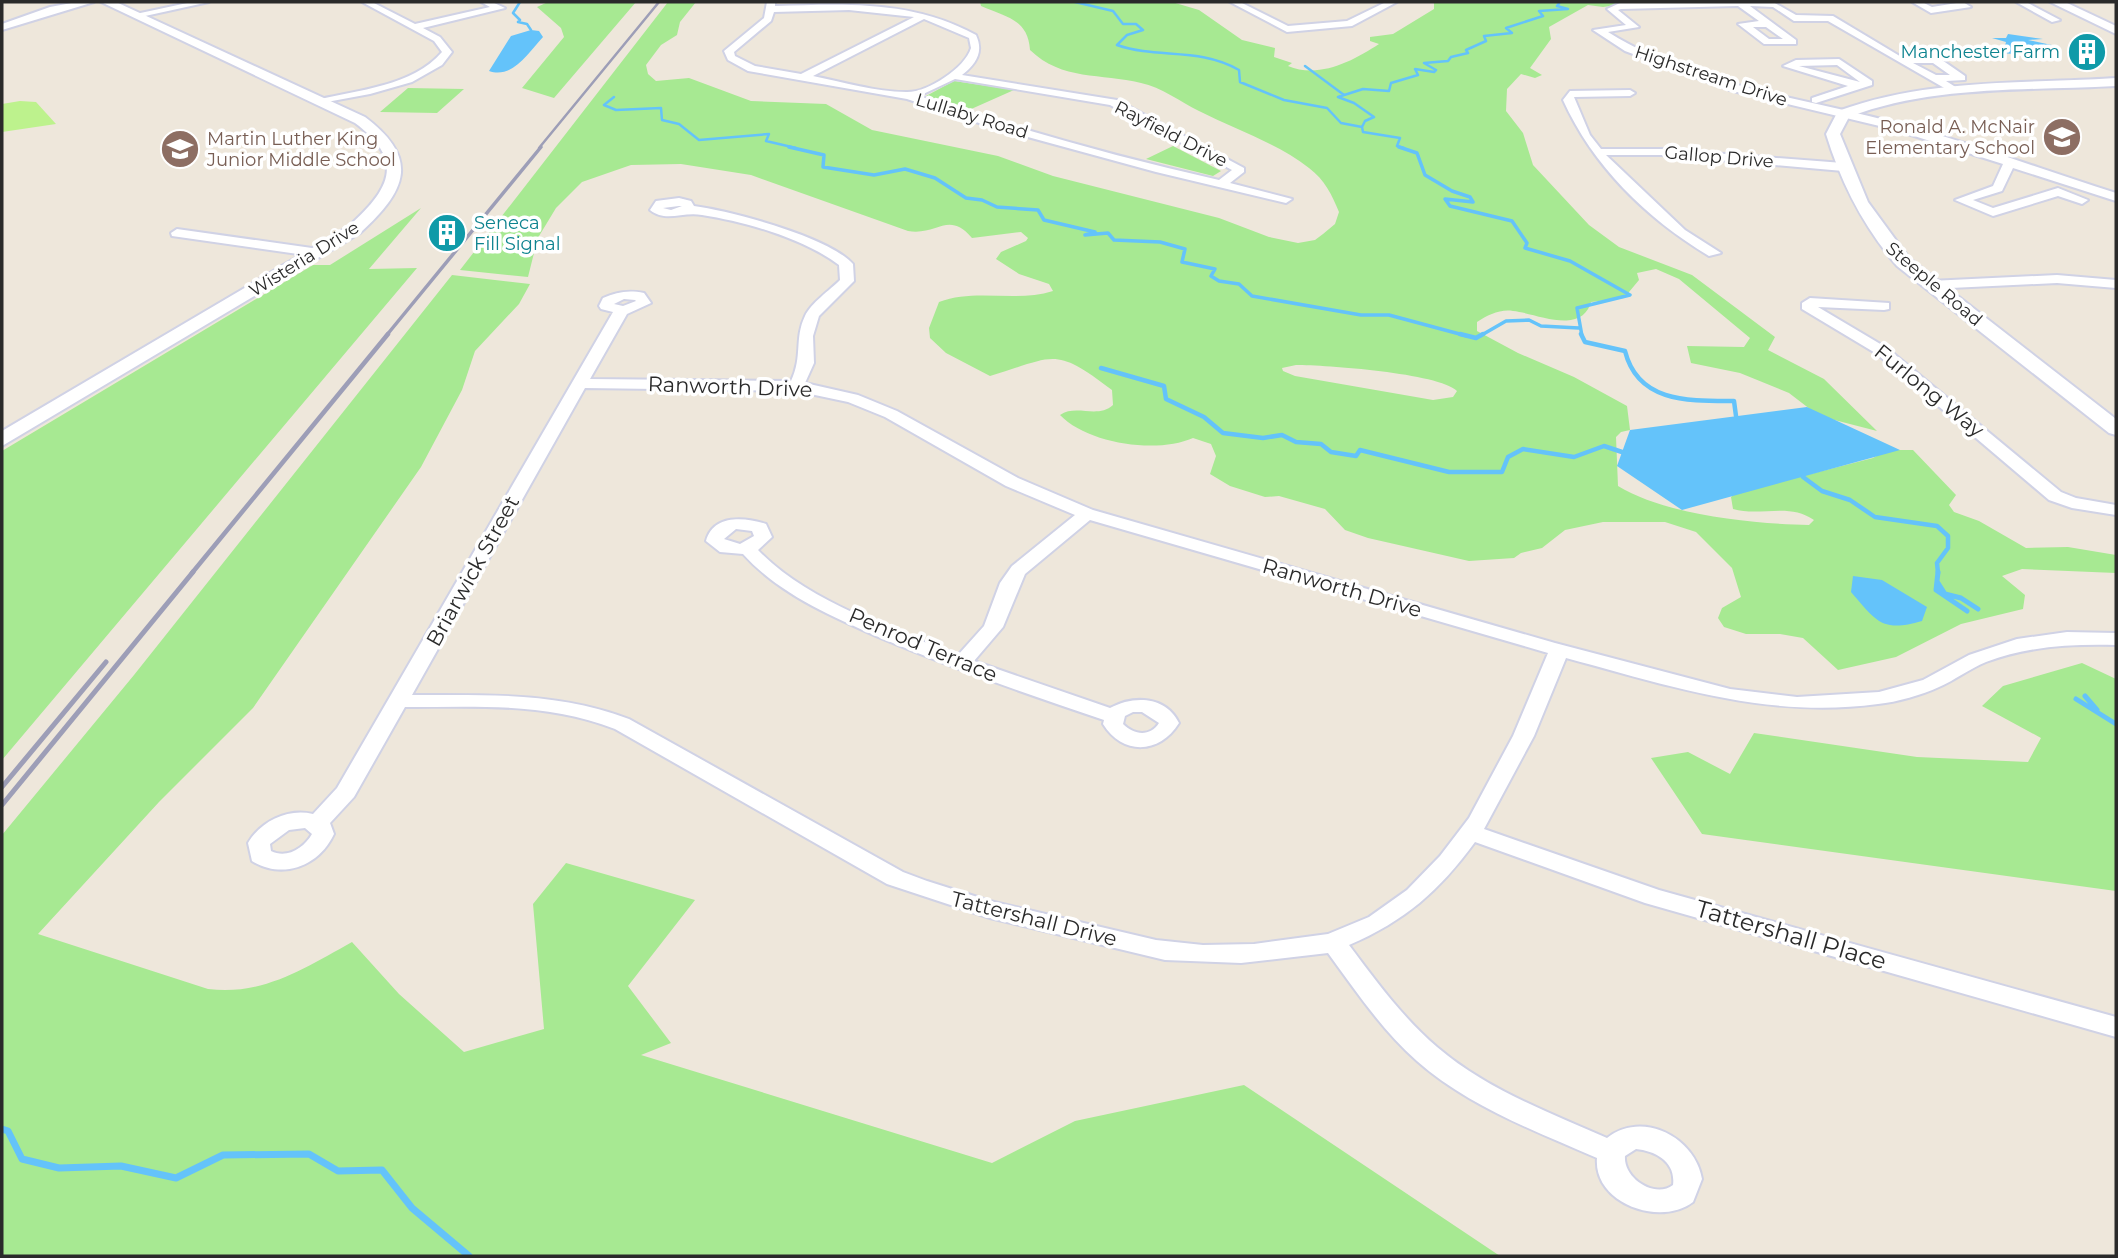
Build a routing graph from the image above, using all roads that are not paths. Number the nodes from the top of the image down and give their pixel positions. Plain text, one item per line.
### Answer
1 (90, 2) edge
2 (107, 2) edge
3 (205, 2) edge
4 (366, 2) edge
5 (485, 2) edge
6 (895, 2) edge
7 (1266, 2) edge
8 (1393, 2) edge
9 (1916, 2) edge
10 (1956, 2) edge
11 (2020, 2) edge
12 (2056, 2) edge
13 (1236, 3) edge
14 (1741, 4) junction
15 (771, 5) edge
16 (882, 8) junction
17 (136, 15) junction
18 (925, 15) junction
19 (1794, 18) junction
20 (2055, 20) dead end
21 (2, 27) edge
22 (415, 27) junction
23 (2116, 30) edge
24 (1905, 61) junction
25 (952, 76) junction
26 (802, 78) junction
27 (1936, 78) junction
28 (2116, 82) edge
29 (1725, 84) junction
30 (1860, 86) junction
31 (1957, 91) junction
32 (1630, 93) dead end
33 (909, 96) junction
34 (1816, 100) junction
35 (320, 102) junction
36 (1801, 106) junction
37 (1843, 114) junction
38 (1596, 152) junction
39 (2010, 162) junction
40 (1843, 167) junction
41 (1221, 184) junction
42 (2079, 185) junction
43 (2058, 192) junction
44 (2116, 197) edge
45 (1286, 199) dead end
46 (2116, 207) edge
47 (688, 209) dead end
48 (177, 233) dead end
49 (319, 253) junction
50 (1714, 253) dead end
51 (2116, 281) edge
52 (1930, 285) junction
53 (1884, 306) dead end
54 (621, 311) dead end
55 (580, 383) junction
56 (796, 386) junction
57 (2116, 429) edge
58 (2, 440) edge
59 (2116, 510) edge
60 (1087, 514) junction
61 (747, 548) dead end
62 (2116, 639) edge
63 (1559, 650) junction
64 (962, 663) junction
65 (400, 701) junction
66 (1114, 716) dead end
67 (316, 823) dead end
68 (1469, 832) junction
69 (1334, 942) junction
70 (2116, 1027) edge
71 (1611, 1152) dead end

1 - 21 street
2 - 17 street, Wisteria Drive
3 - 17 street
4 - 22 street
5 - 22 street
6 - 16 street
7 - 13 street
8 - 13 street
9 - 10 street
11 - 20 street
12 - 23 street
14 - 19 street, Highstream Drive
14 - 19 street
14 - 29 street, Highstream Drive
15 - 16 street
15 - 26 street, Lullaby Road
16 - 18 street
17 - 35 street, Wisteria Drive
18 - 25 street
18 - 26 street
19 - 24 street, Highstream Drive
22 - 35 street
24 - 27 street, Highstream Drive
24 - 27 street
25 - 33 street
25 - 41 street, Rayfield Drive
26 - 33 street, Lullaby Road
27 - 31 street, Highstream Drive
28 - 31 street
29 - 34 street
29 - 36 street, Highstream Drive
30 - 30 street
30 - 34 street
31 - 37 street
32 - 38 street
33 - 41 street, Lullaby Road
34 - 36 street
35 - 49 street, Wisteria Drive
36 - 37 street, Highstream Drive
37 - 39 street, Highstream Drive
37 - 40 street, Steeple Road
38 - 40 street, Gallop Drive
38 - 50 street
39 - 42 street, Highstream Drive
39 - 43 street
40 - 52 street, Steeple Road
41 - 45 street, Lullaby Road
42 - 43 street
42 - 44 street, Highstream Drive
43 - 46 street
47 - 56 street
48 - 49 street
49 - 58 street, Wisteria Drive
51 - 52 street
52 - 57 street, Steeple Road
53 - 59 street, Furlong Way
54 - 55 street, Briarwick Street
55 - 56 street, Ranworth Drive
55 - 65 street, Briarwick Street
56 - 60 street, Ranworth Drive
60 - 63 street, Ranworth Drive
60 - 64 street
61 - 64 street, Penrod Terrace
62 - 63 street, Ranworth Drive
63 - 68 street, Tattershall Drive
64 - 66 street, Penrod Terrace
65 - 67 street, Briarwick Street
65 - 69 street, Tattershall Drive
68 - 69 street, Tattershall Drive
68 - 70 street, Tattershall Place
69 - 71 street

